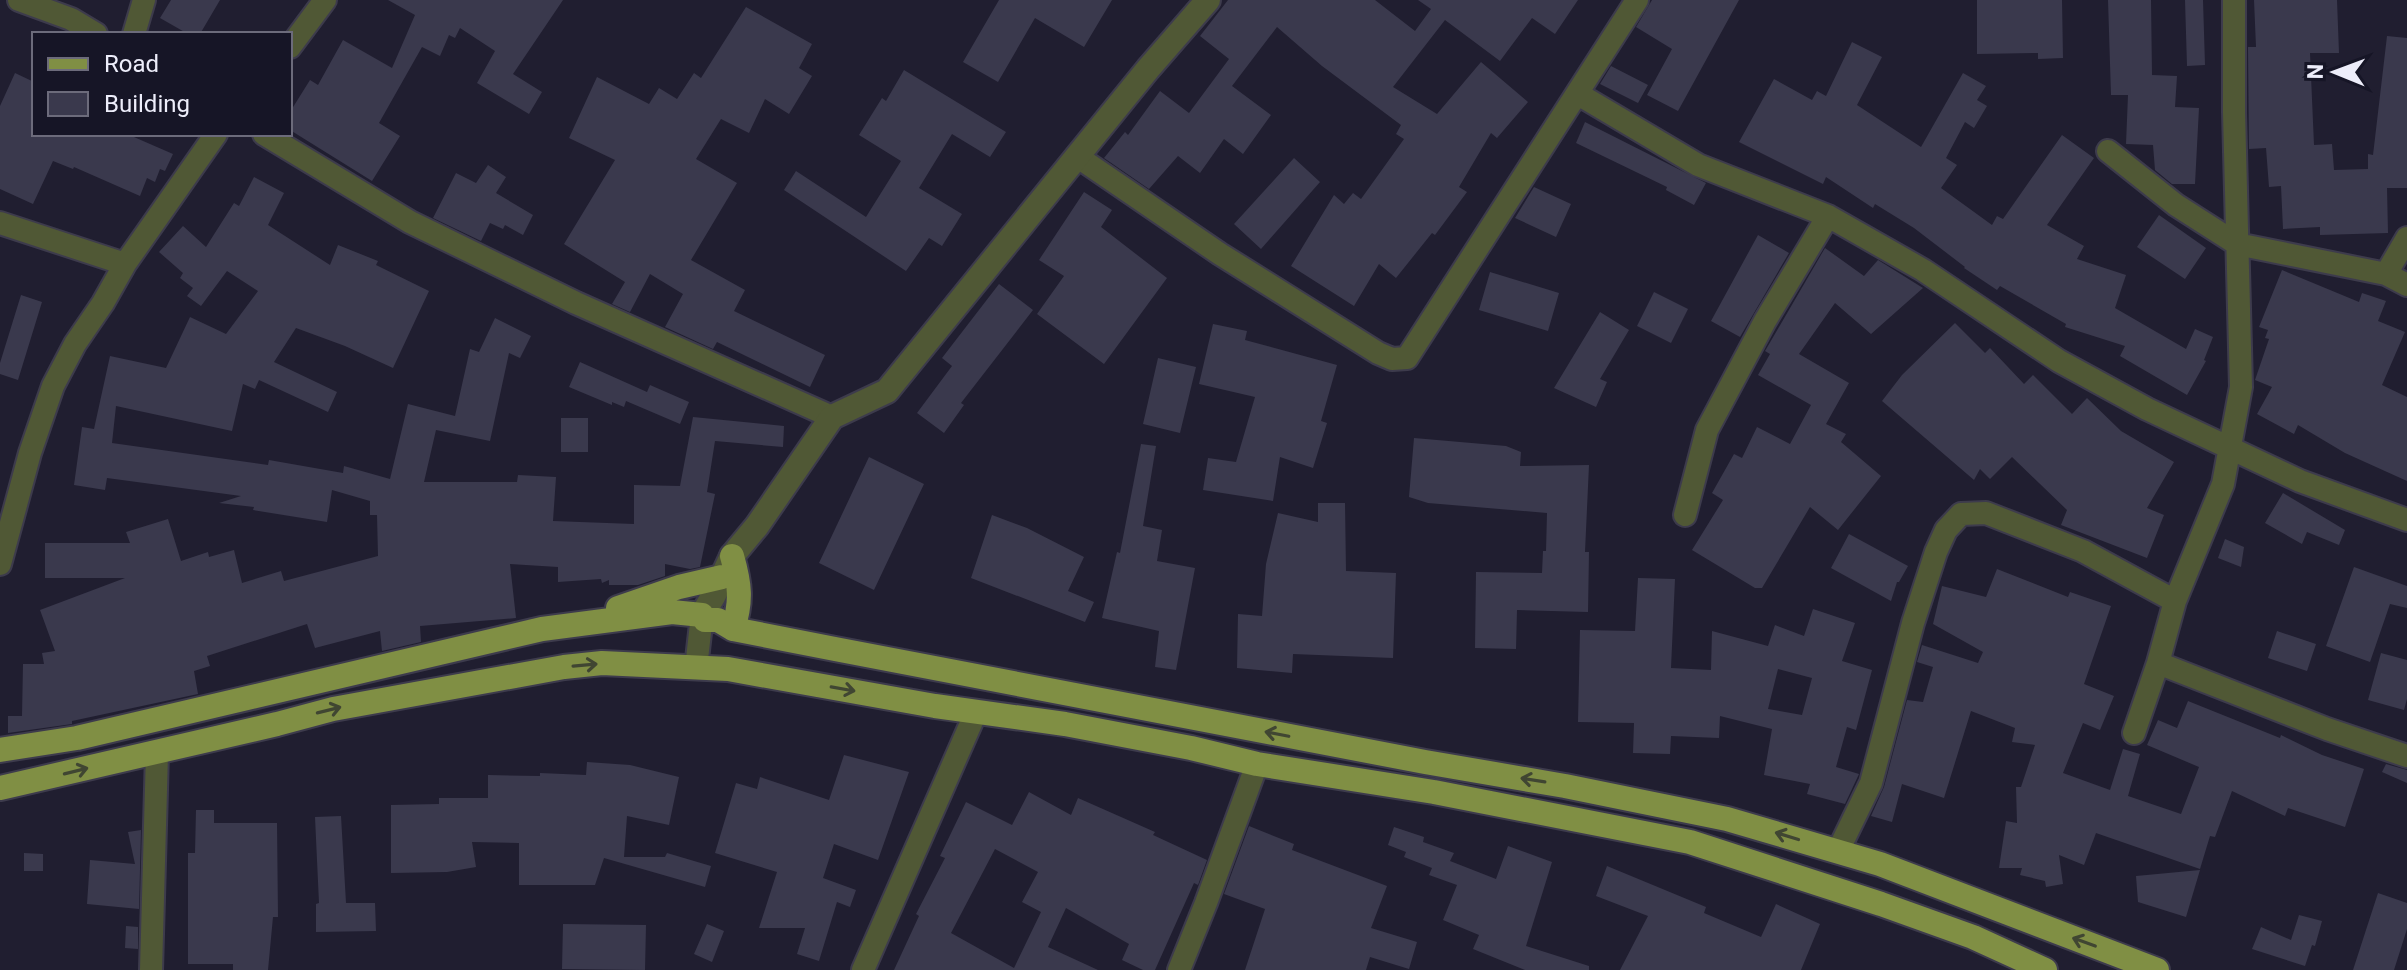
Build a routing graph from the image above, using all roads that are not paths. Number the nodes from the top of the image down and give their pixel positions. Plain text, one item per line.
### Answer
1 (19, 0) edge
2 (144, 0) edge
3 (325, 0) edge
4 (1208, 0) edge
5 (1637, 0) edge
6 (2234, 0) edge
7 (93, 32) edge
8 (135, 32) edge
9 (292, 44) edge
10 (1578, 94) junction
11 (215, 136) edge
12 (267, 136) edge
13 (2108, 151) dead end
14 (1078, 157) junction
15 (1828, 216) junction
16 (0, 223) edge
17 (2407, 238) edge
18 (2237, 244) junction
19 (125, 264) junction
20 (2386, 274) junction
21 (2407, 285) edge
22 (832, 417) junction
23 (2230, 447) junction
24 (1685, 515) dead end
25 (2407, 520) edge
26 (0, 564) edge
27 (727, 567) junction
28 (2175, 601) junction
29 (702, 615) junction
30 (558, 626) junction
31 (733, 629) junction
32 (2158, 663) junction
33 (696, 668) junction
34 (976, 712) junction
35 (2134, 733) dead end
36 (12, 748) edge
37 (157, 753) junction
38 (2407, 756) edge
39 (1257, 764) junction
40 (34, 782) junction
41 (0, 788) edge
42 (1838, 851) junction
43 (151, 970) edge
44 (863, 970) edge
45 (1179, 970) edge
46 (2045, 970) edge
47 (2157, 970) edge

1 - 7 street
2 - 8 street
3 - 9 street
4 - 14 street
5 - 10 street
6 - 18 street
10 - 14 street
10 - 15 street
11 - 19 street
12 - 22 street
13 - 18 street
14 - 22 street
15 - 23 street
15 - 24 street
16 - 19 street
17 - 20 street
18 - 20 street
18 - 23 street
19 - 26 street
20 - 21 street
22 - 27 street
23 - 25 street
23 - 28 street
27 - 29 street
27 - 30 main road
27 - 31 main road
28 - 32 street
28 - 42 street
29 - 30 main road
29 - 31 main road
29 - 33 street
30 - 36 main road
42 -> 31 main road
32 - 35 street
32 - 38 street
33 -> 34 main road
37 -> 33 main road
34 - 39 main road
34 - 44 street
36 - 40 main road
40 -> 37 main road
37 - 43 street
39 - 45 street
39 - 46 main road
40 - 41 main road
47 -> 42 main road

